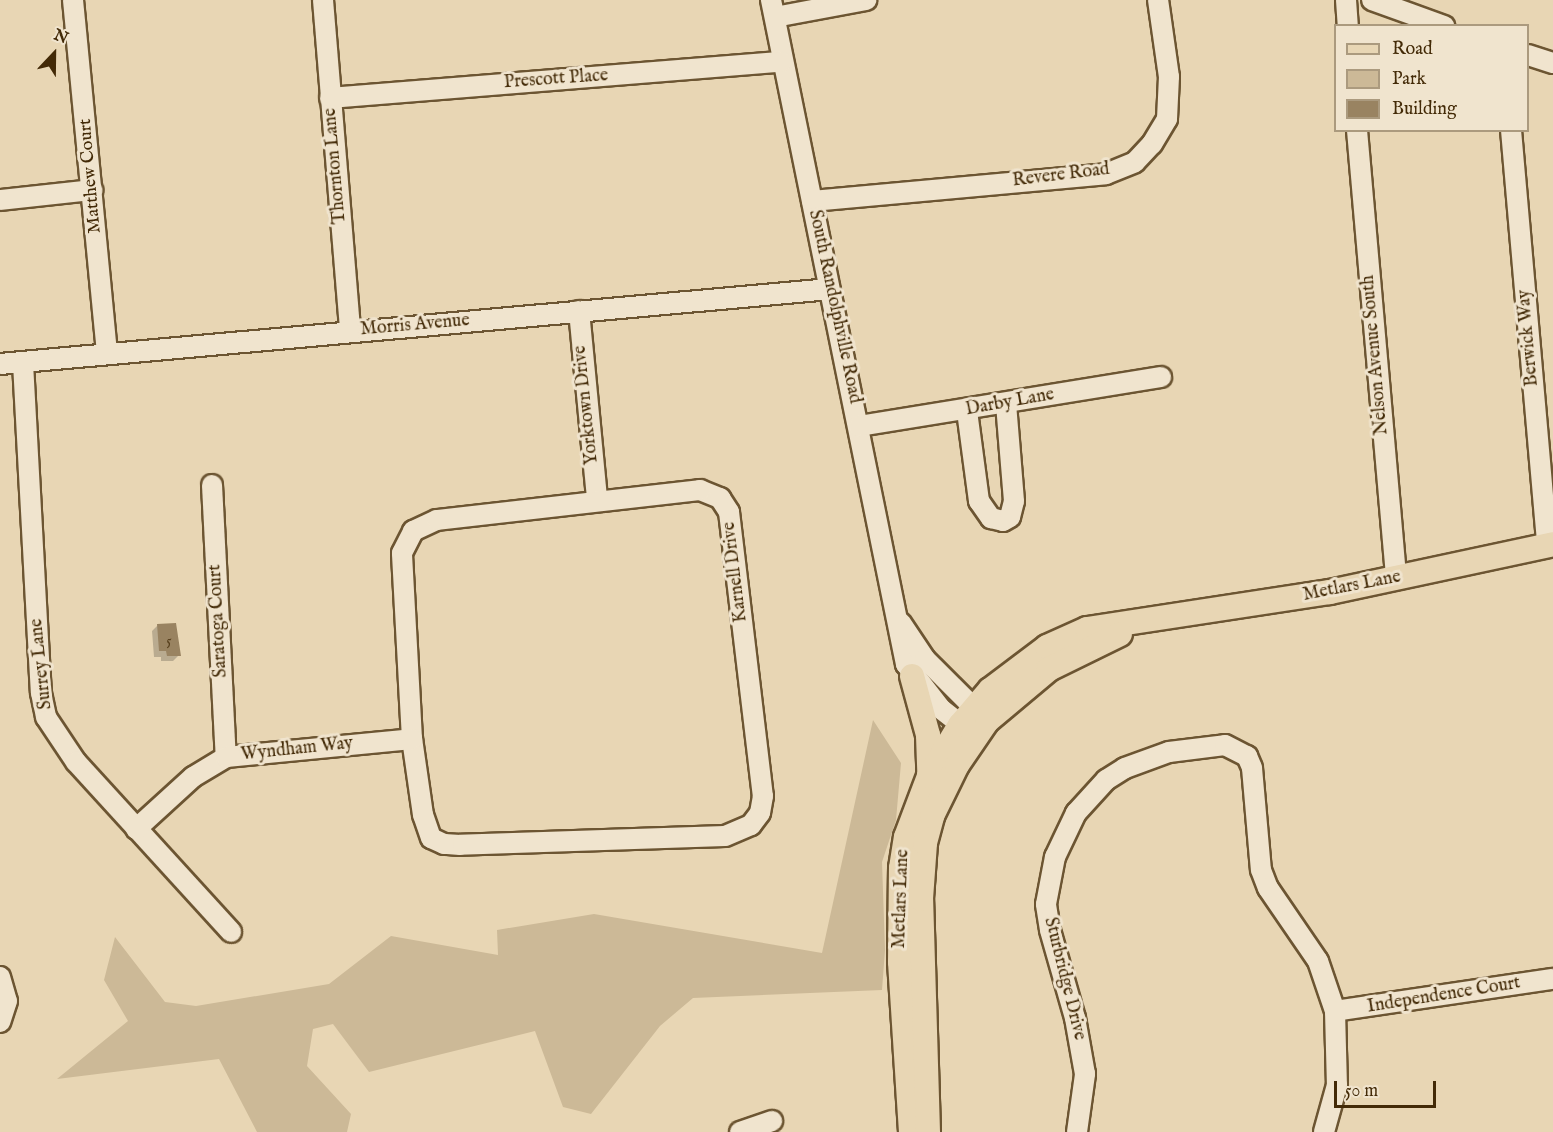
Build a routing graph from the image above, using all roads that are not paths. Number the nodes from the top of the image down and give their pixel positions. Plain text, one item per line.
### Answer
1 (73, 0) edge
2 (323, 0) edge
3 (866, 0) edge
4 (1158, 0) edge
5 (1346, 0) edge
6 (1372, 0) edge
7 (773, 9) edge
8 (1348, 24) edge
9 (1438, 24) edge
10 (1529, 59) edge
11 (782, 62) junction
12 (1553, 63) edge
13 (330, 98) junction
14 (1357, 132) edge
15 (1511, 132) edge
16 (92, 190) junction
17 (0, 200) edge
18 (812, 201) junction
19 (830, 289) junction
20 (579, 311) junction
21 (350, 332) junction
22 (107, 353) junction
23 (22, 363) junction
24 (0, 364) edge
25 (1161, 377) dead end
26 (1006, 404) junction
27 (967, 411) junction
28 (859, 426) junction
29 (212, 485) dead end
30 (597, 499) junction
31 (1550, 545) edge
32 (1396, 579) junction
33 (897, 615) junction
34 (912, 676) junction
35 (974, 722) junction
36 (412, 739) junction
37 (226, 757) junction
38 (929, 776) junction
39 (136, 829) junction
40 (231, 932) dead end
41 (0, 977) edge
42 (1553, 979) edge
43 (1335, 1011) junction
44 (0, 1022) edge
45 (772, 1121) dead end
46 (740, 1132) edge
47 (912, 1132) edge
48 (928, 1132) edge
49 (1077, 1132) edge
50 (1324, 1132) edge

1 - 16 street, Matthew Court
2 - 13 street, Thornton Lane
3 - 7 street
4 - 18 street, Revere Road
5 - 8 street
6 - 9 street
7 - 11 street, South Randolphville Road
10 - 12 street
11 - 13 street, Prescott Place
11 - 18 street, South Randolphville Road
13 - 21 street, Thornton Lane
14 - 32 street, Nelson Avenue South
15 - 31 street, Berwick Way
16 - 17 street
16 - 22 street, Matthew Court
18 - 19 street, South Randolphville Road
19 - 20 street, Morris Avenue
19 - 28 street, South Randolphville Road
20 - 21 street, Morris Avenue
20 - 30 street, Yorktown Drive
21 - 22 street, Morris Avenue
22 - 23 street, Morris Avenue
23 - 24 street, Morris Avenue
23 - 39 street, Surrey Lane
25 - 26 street, Darby Lane
26 - 27 street, Darby Lane
26 - 27 street
27 - 28 street, Darby Lane
28 - 33 street, South Randolphville Road
29 - 37 street, Saratoga Court
30 - 36 street, Karnell Drive
30 - 36 street, Karnell Drive
31 - 32 main road, Metlars Lane
32 - 35 main road, Metlars Lane
33 - 34 street, South Randolphville Road
33 - 35 street, South Randolphville Road
34 - 35 street, South Randolphville Road
34 - 38 main road
35 - 38 main road, Metlars Lane
35 - 48 main road, Metlars Lane
36 - 37 street, Wyndham Way
37 - 39 street, Wyndham Way
38 - 47 main road, Metlars Lane
39 - 40 street, Surrey Lane
41 - 44 street
42 - 43 street, Independence Court
43 - 49 street, Sturbridge Drive
43 - 50 street, Sturbridge Drive
45 - 46 street

